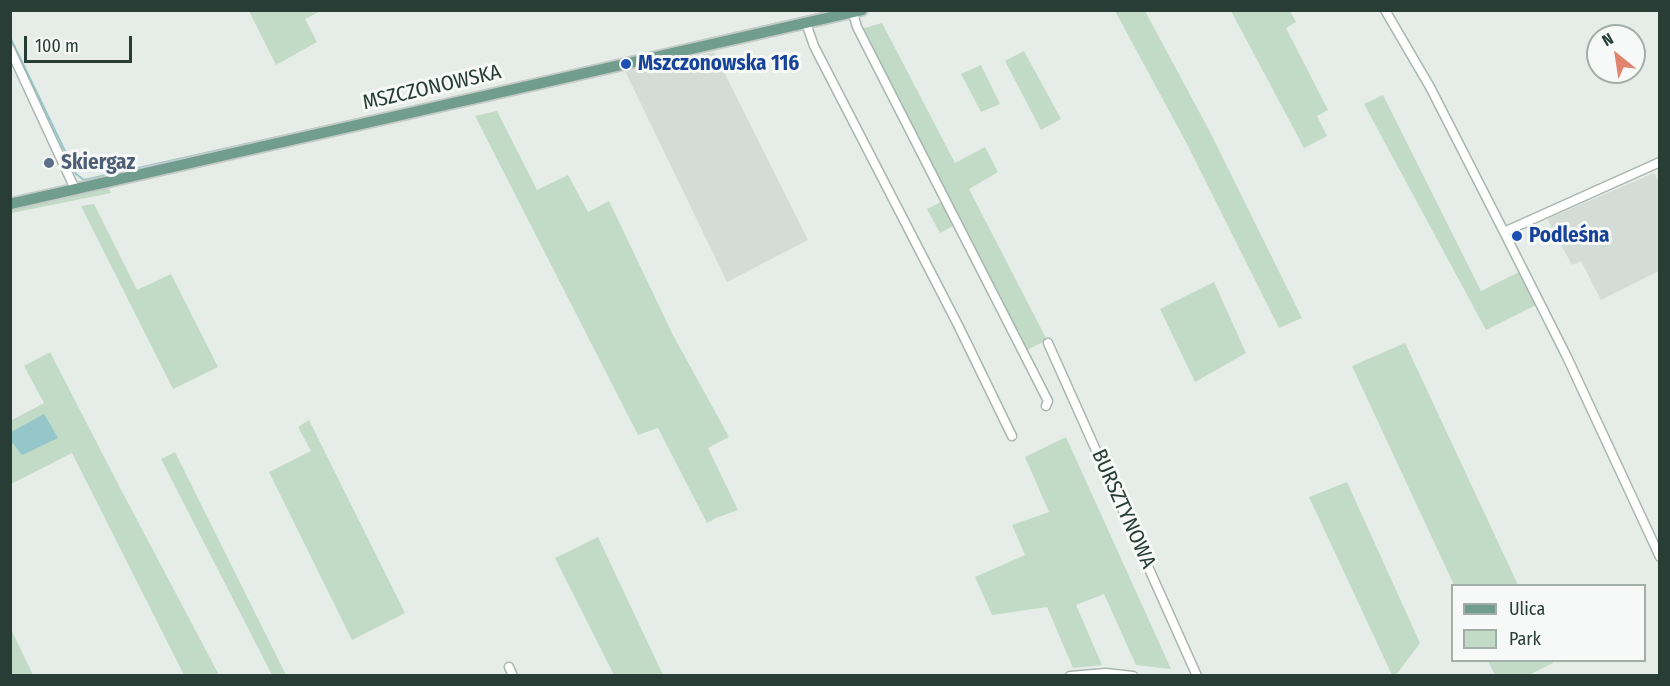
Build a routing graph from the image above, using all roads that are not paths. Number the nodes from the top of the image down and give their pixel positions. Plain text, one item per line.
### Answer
1 (1385, 10) edge
2 (858, 12) edge
3 (806, 24) junction
4 (10, 49) edge
5 (1659, 162) edge
6 (75, 189) junction
7 (10, 204) edge
8 (1504, 232) junction
9 (1048, 343) dead end
10 (1046, 406) dead end
11 (1012, 436) dead end
12 (1659, 557) edge
13 (1070, 675) edge
14 (1133, 675) edge
15 (1197, 675) edge

1 - 8 street
2 - 3 main road, MSZCZONOWSKA
2 - 10 street
3 - 6 main road, MSZCZONOWSKA
3 - 11 street
4 - 6 street
5 - 8 street
6 - 7 main road, MSZCZONOWSKA
8 - 12 street
9 - 15 street, BURSZTYNOWA
13 - 14 street

